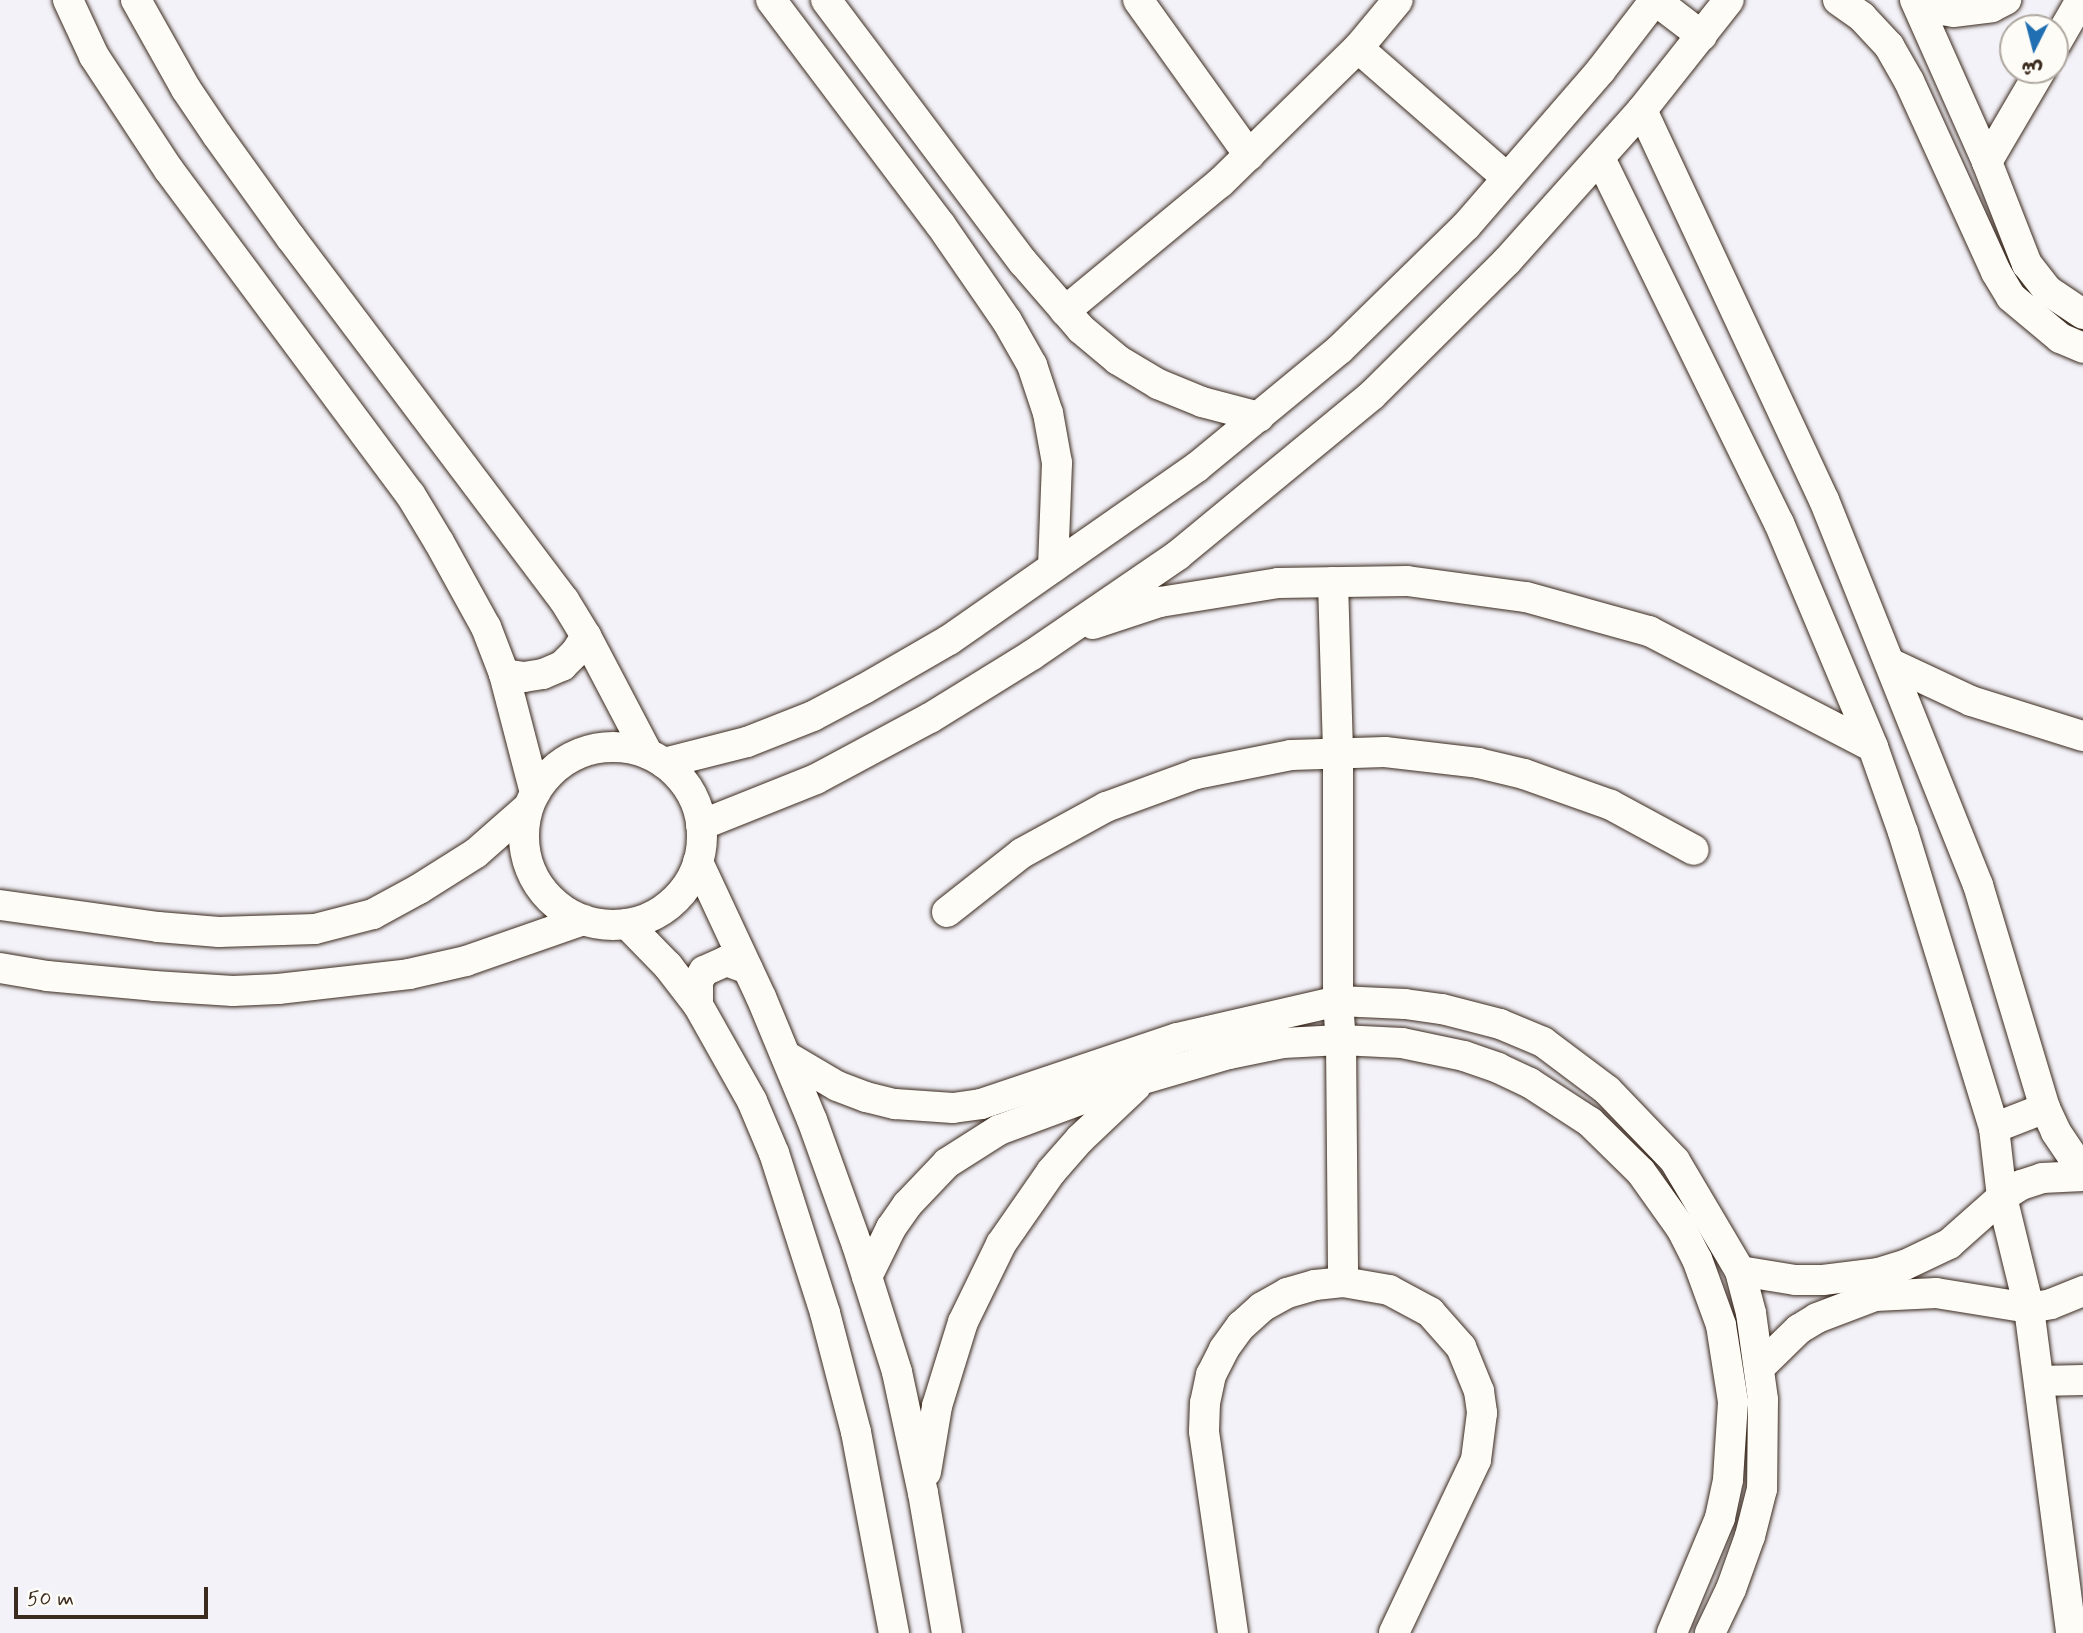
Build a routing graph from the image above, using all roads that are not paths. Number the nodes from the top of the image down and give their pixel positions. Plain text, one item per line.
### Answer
1 (68, 0) edge
2 (136, 0) edge
3 (771, 0) edge
4 (826, 0) edge
5 (1138, 0) edge
6 (1398, 0) edge
7 (1655, 0) edge
8 (1729, 0) edge
9 (1838, 0) edge
10 (2006, 0) edge
11 (2081, 0) edge
12 (1917, 3) edge
13 (2069, 21) edge
14 (1702, 36) junction
15 (1358, 48) junction
16 (2033, 84) edge
17 (1642, 110) junction
18 (1249, 155) junction
19 (1600, 158) junction
20 (1987, 162) junction
21 (1507, 178) junction
22 (1065, 311) junction
23 (2083, 314) edge
24 (2083, 348) edge
25 (1259, 417) junction
26 (1053, 567) junction
27 (1333, 582) junction
28 (1063, 634) junction
29 (586, 636) junction
30 (1890, 663) junction
31 (504, 674) junction
32 (2083, 736) edge
33 (1873, 747) junction
34 (1338, 752) junction
35 (656, 759) junction
36 (531, 801) junction
37 (701, 825) junction
38 (1694, 850) dead end
39 (698, 862) junction
40 (0, 905) edge
41 (947, 912) dead end
42 (584, 920) junction
43 (626, 924) junction
44 (0, 968) edge
45 (748, 970) junction
46 (1338, 1000) junction
47 (698, 1005) junction
48 (1341, 1040) junction
49 (786, 1056) junction
50 (1144, 1079) junction
51 (2045, 1108) junction
52 (1994, 1128) junction
53 (2083, 1175) edge
54 (2002, 1197) junction
55 (1740, 1271) junction
56 (867, 1277) junction
57 (1343, 1282) junction
58 (2083, 1291) edge
59 (2029, 1308) junction
60 (1760, 1367) junction
61 (2083, 1380) edge
62 (2039, 1381) junction
63 (923, 1493) junction
64 (894, 1633) edge
65 (947, 1633) edge
66 (1233, 1633) edge
67 (1394, 1633) edge
68 (1672, 1633) edge
69 (1710, 1633) edge
70 (2071, 1633) edge

1 - 31 street
2 - 29 street
3 - 26 street
4 - 22 street
5 - 18 street
6 - 15 street
7 - 14 street
7 - 21 street
8 - 14 street
9 - 24 street
10 - 12 street
11 - 13 street
12 - 20 street
14 - 17 street
15 - 18 street
15 - 21 street
16 - 20 street
17 - 19 street
17 - 30 street
18 - 22 street
19 - 28 street
19 - 33 street
20 - 23 street
21 - 25 street
22 - 25 street
25 - 26 street
26 - 35 street
27 - 28 street
27 - 33 street
27 - 34 street
28 - 37 street
29 - 31 street
29 - 35 street
30 - 32 street
30 - 51 street
31 - 36 street
33 - 52 street
34 - 38 street
34 - 41 street
34 - 46 street
35 - 36 street
35 - 37 street
36 - 40 street
36 - 42 street
37 - 39 street
39 - 43 street
39 - 45 street
42 - 43 street
42 - 44 street
43 - 47 street
45 - 47 street
45 - 49 street
46 - 48 street
46 - 49 street
46 - 55 street
47 - 64 street
48 - 50 street
48 - 57 street
48 - 68 street
49 - 56 street
50 - 56 street
50 - 63 street
51 - 52 street
51 - 53 street
52 - 54 street
53 - 54 street
54 - 55 street
54 - 59 street
55 - 60 street
56 - 63 street
57 - 66 street
57 - 67 street
58 - 59 street
59 - 60 street
59 - 62 street
60 - 69 street
61 - 62 street
62 - 70 street
63 - 65 street

